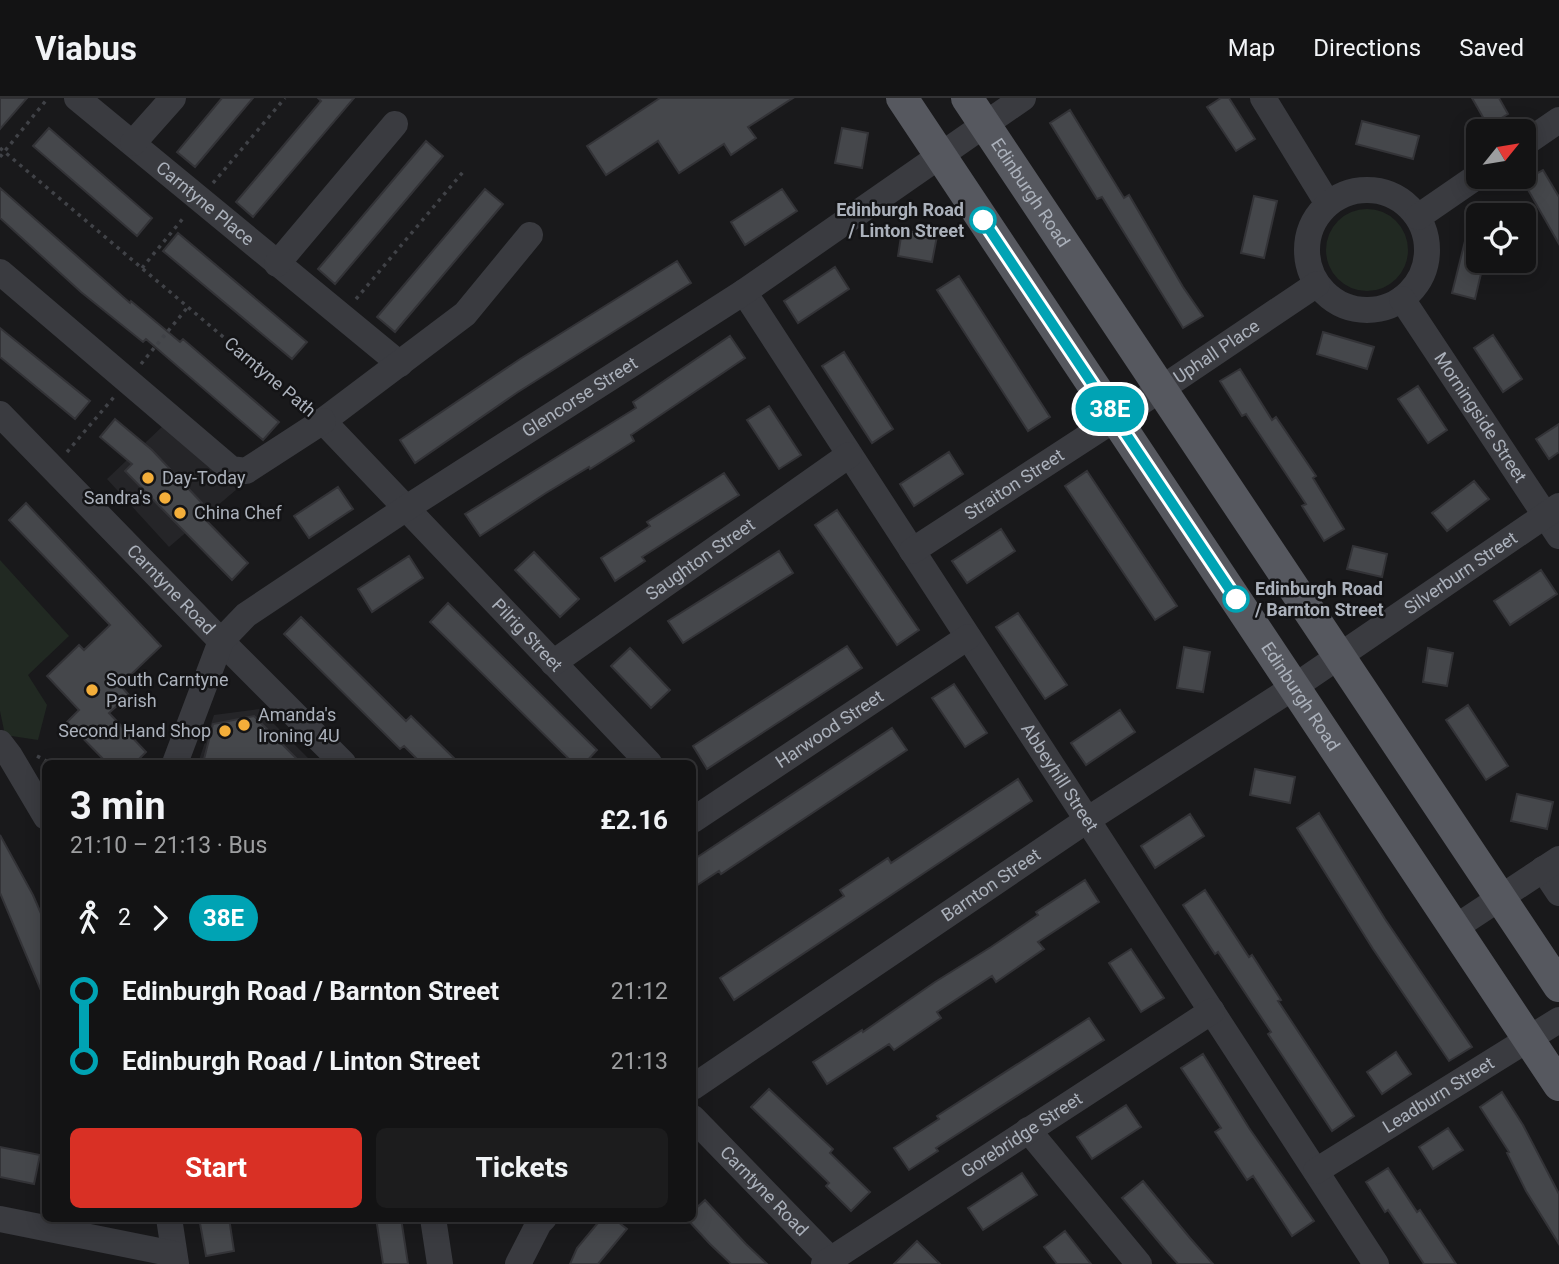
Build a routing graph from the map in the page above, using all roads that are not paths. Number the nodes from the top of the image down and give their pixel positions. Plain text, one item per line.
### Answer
1 (77, 98) edge
2 (173, 98) edge
3 (902, 98) edge
4 (967, 98) edge
5 (1023, 98) edge
6 (1263, 98) edge
7 (1550, 98) edge
8 (1559, 113) edge
9 (1559, 120) edge
10 (395, 124) dead end
11 (984, 124) junction
12 (1536, 136) edge
13 (133, 143) junction
14 (939, 154) junction
15 (1466, 184) edge
16 (1328, 204) junction
17 (1418, 217) junction
18 (530, 236) dead end
19 (277, 264) junction
20 (0, 272) edge
21 (1317, 284) junction
22 (744, 292) junction
23 (1402, 299) junction
24 (400, 364) junction
25 (1161, 389) junction
26 (0, 414) edge
27 (1116, 417) junction
28 (323, 421) junction
29 (849, 455) junction
30 (405, 509) junction
31 (1554, 519) edge
32 (912, 551) junction
33 (968, 636) junction
34 (221, 641) junction
35 (1338, 657) junction
36 (553, 663) junction
37 (1294, 687) junction
38 (0, 743) edge
39 (176, 760) edge
40 (341, 760) edge
41 (646, 760) edge
42 (42, 810) edge
43 (696, 814) edge
44 (1087, 820) junction
45 (1551, 864) edge
46 (1559, 893) edge
47 (1500, 898) junction
48 (1455, 927) junction
49 (1559, 986) edge
50 (1212, 1011) junction
51 (1559, 1020) edge
52 (1529, 1040) junction
53 (696, 1085) edge
54 (1559, 1085) edge
55 (696, 1121) edge
56 (1028, 1130) junction
57 (1316, 1171) junction
58 (0, 1219) edge
59 (170, 1222) edge
60 (434, 1222) edge
61 (540, 1222) edge
62 (175, 1259) edge
63 (830, 1262) edge
64 (440, 1264) edge
65 (518, 1264) edge
66 (1139, 1264) edge
67 (1376, 1264) edge

1 - 13 street, Carntyne Place
2 - 13 street
3 - 14 main road, Edinburgh Road
4 - 11 main road, Edinburgh Road
5 - 11 street, Glencorse Street
6 - 16 street
7 - 8 street
9 - 12 street
10 - 19 street
11 - 14 street, Glencorse Street
11 - 25 main road, Edinburgh Road
13 - 19 street, Carntyne Place
14 - 22 street, Glencorse Street
14 - 27 main road, Edinburgh Road
15 - 17 street
16 - 17 street
16 - 21 street
17 - 23 street
18 - 24 street
19 - 24 street, Carntyne Place
20 - 28 street, Carntyne Path
21 - 23 street
21 - 25 street, Uphall Place
22 - 29 street, Abbeyhill Street
22 - 30 street, Glencorse Street
23 - 31 street, Morningside Street
24 - 28 street
25 - 27 street, Uphall Place
25 - 35 main road, Edinburgh Road
26 - 34 street, Carntyne Road
27 - 32 street, Straiton Street
27 - 37 main road, Edinburgh Road
28 - 30 street
29 - 32 street, Abbeyhill Street
29 - 36 street, Saughton Street
30 - 34 street, Glencorse Street
30 - 36 street, Pilrig Street
31 - 35 street, Silverburn Street
32 - 33 street, Abbeyhill Street
33 - 43 street, Harwood Street
33 - 44 street, Abbeyhill Street
34 - 39 street
34 - 40 street, Carntyne Road
35 - 37 street, Silverburn Street
35 - 47 main road, Edinburgh Road
36 - 41 street, Pilrig Street
37 - 44 street, Barnton Street
37 - 48 main road, Edinburgh Road
38 - 42 street
44 - 50 street, Abbeyhill Street
44 - 53 street, Barnton Street
45 - 46 street
45 - 47 street
47 - 48 street
47 - 49 main road, Edinburgh Road
48 - 52 main road, Edinburgh Road
50 - 56 street, Gorebridge Street
50 - 57 street, Abbeyhill Street
51 - 52 street, Leadburn Street
52 - 54 main road, Edinburgh Road
52 - 57 street, Leadburn Street
55 - 63 street, Carntyne Road
56 - 63 street, Gorebridge Street
56 - 66 street
57 - 67 street, Abbeyhill Street
58 - 62 street
59 - 62 street
60 - 64 street
61 - 65 street

